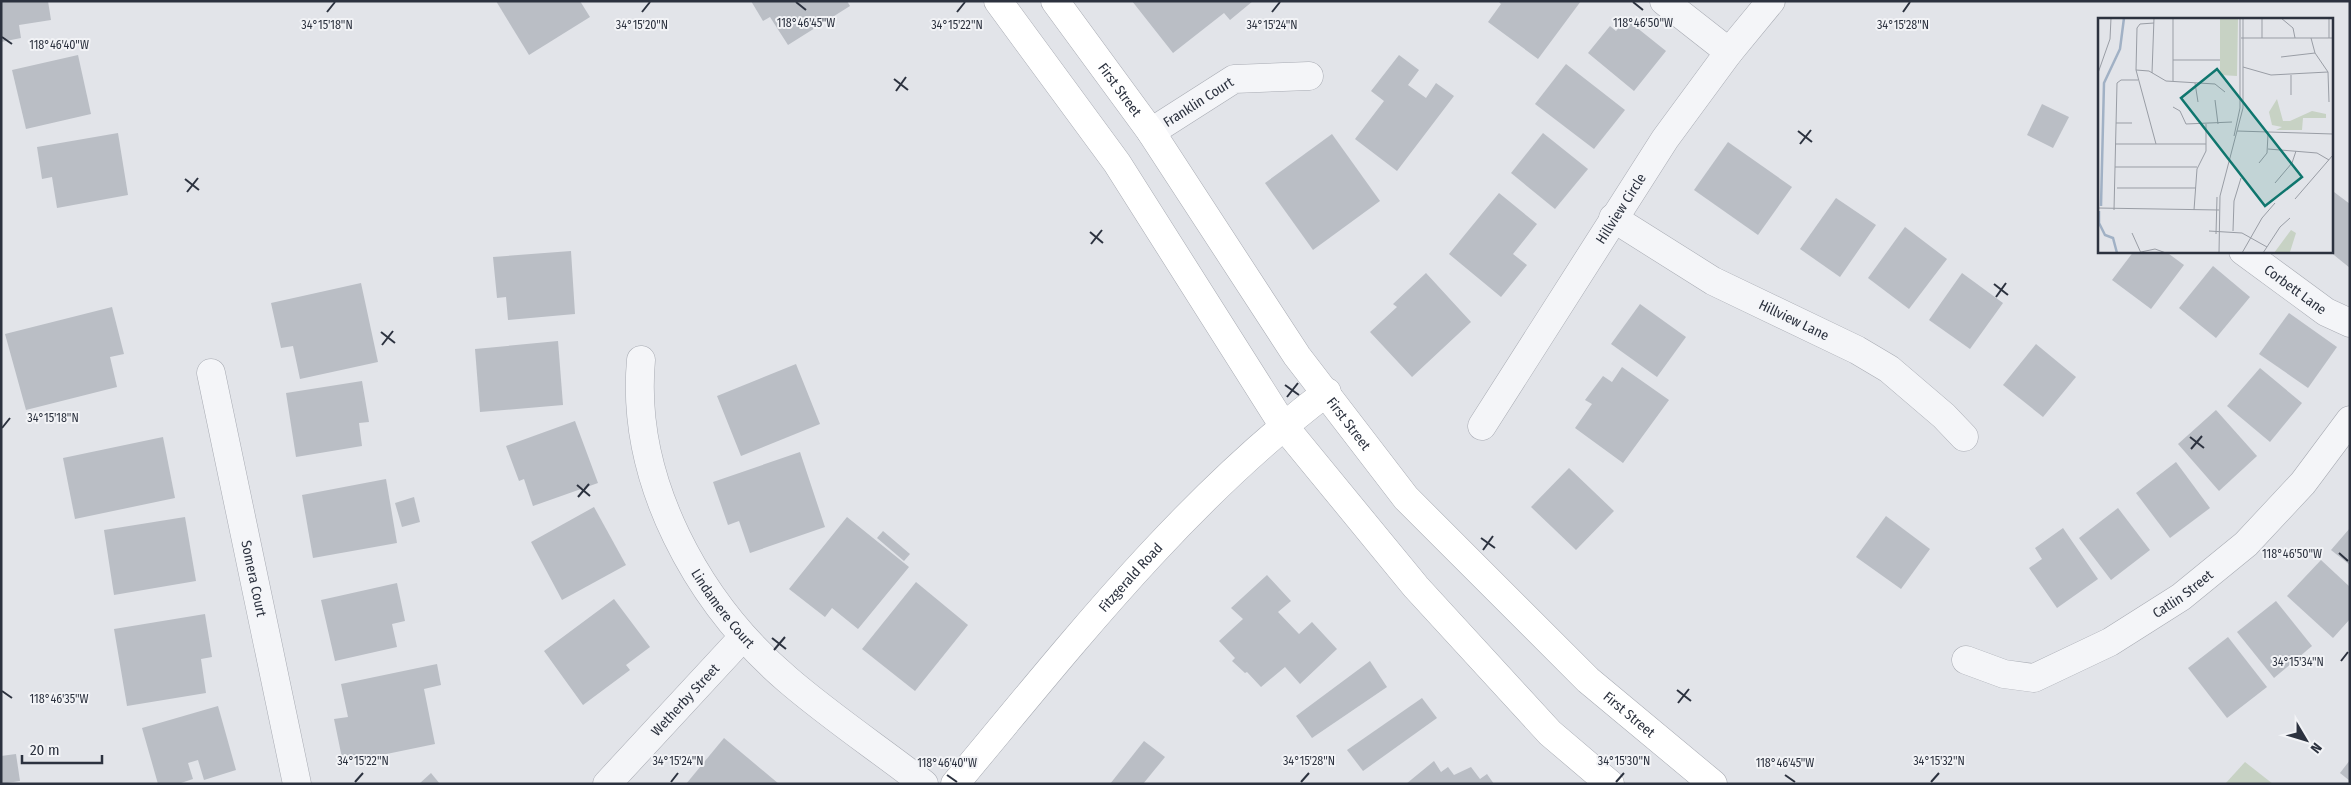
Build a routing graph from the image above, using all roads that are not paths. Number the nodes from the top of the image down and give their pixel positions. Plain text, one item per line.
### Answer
1 (998, 1) edge
2 (1055, 1) edge
3 (1664, 1) edge
4 (1771, 1) edge
5 (1729, 52) junction
6 (1309, 76) dead end
7 (1151, 132) junction
8 (1613, 218) junction
9 (2244, 252) edge
10 (2350, 322) edge
11 (642, 360) dead end
12 (211, 373) dead end
13 (1327, 392) junction
14 (2350, 420) edge
15 (1283, 425) junction
16 (1482, 426) dead end
17 (1964, 436) dead end
18 (743, 636) junction
19 (1966, 660) dead end
20 (297, 784) edge
21 (607, 784) edge
22 (924, 784) edge
23 (955, 784) edge
24 (1610, 784) edge
25 (1713, 784) edge

1 - 15 main road
2 - 7 main road, First Street
3 - 5 street
4 - 5 street, Hillview Circle
5 - 8 street, Hillview Circle
6 - 7 street, Franklin Court
7 - 13 main road, First Street
8 - 16 street, Hillview Circle
8 - 17 street, Hillview Lane
9 - 10 street, Corbett Lane
11 - 18 street, Lindamere Court
12 - 20 street, Somera Court
13 - 15 main road, Fitzgerald Road
13 - 25 main road, First Street
14 - 19 street, Catlin Street
15 - 23 main road, Fitzgerald Road
15 - 24 main road
18 - 21 street, Wetherby Street
18 - 22 street, Lindamere Court

